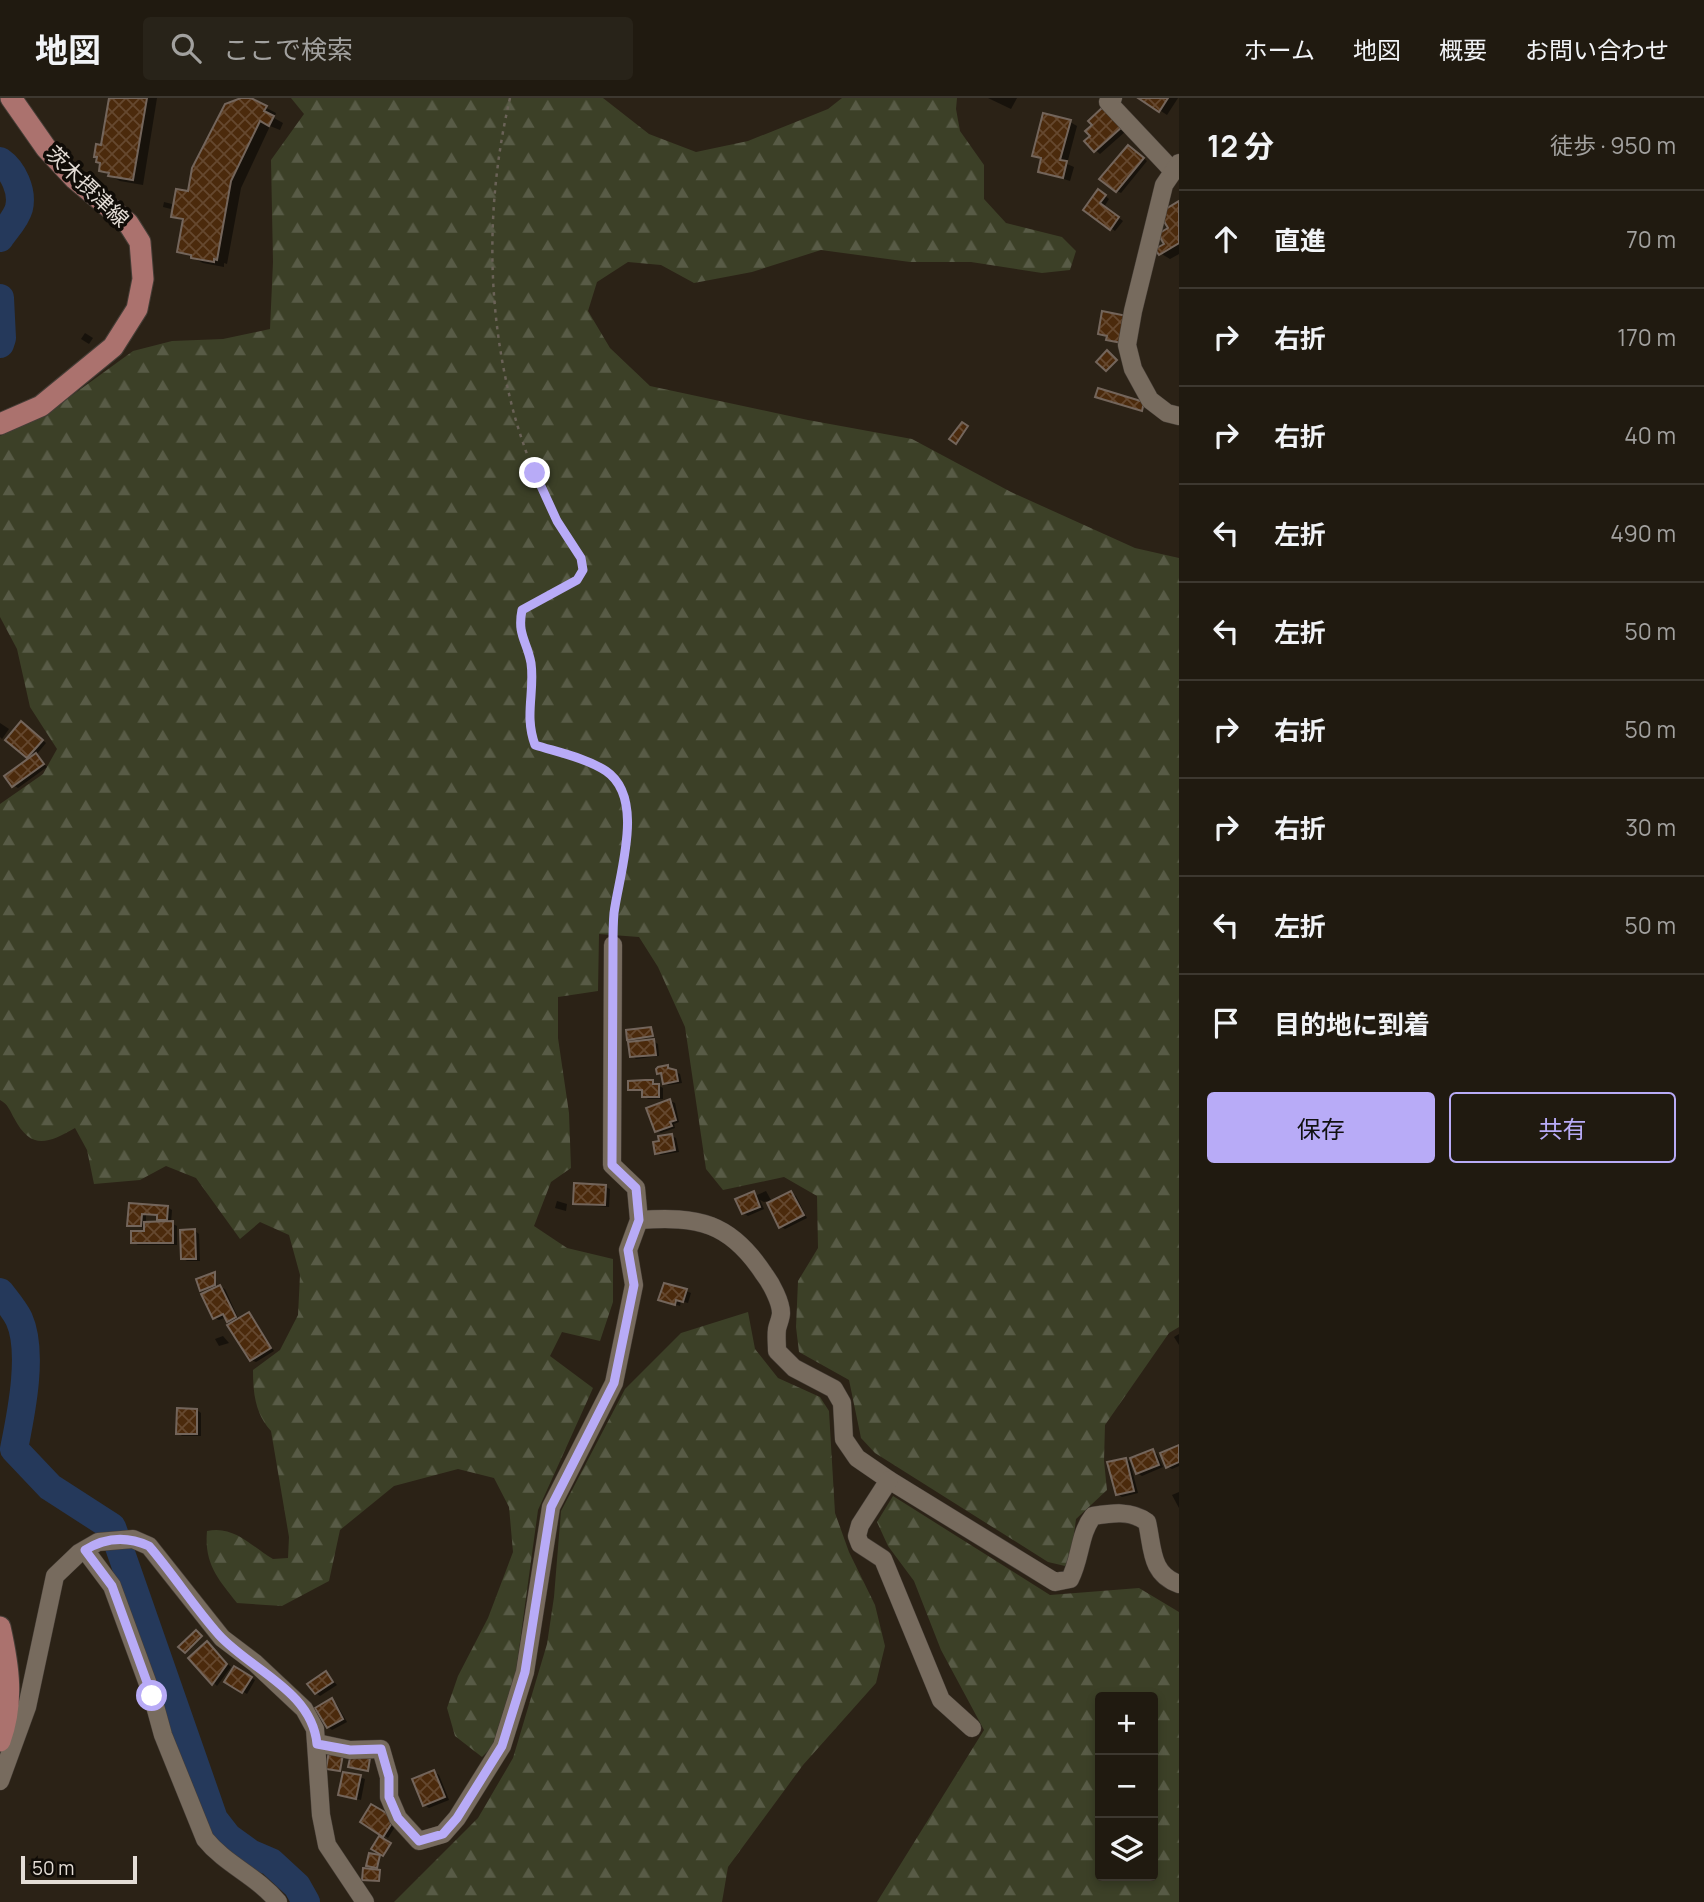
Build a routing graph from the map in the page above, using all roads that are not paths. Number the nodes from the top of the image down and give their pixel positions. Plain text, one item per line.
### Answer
1 (11, 98) edge
2 (1113, 98) edge
3 (1176, 167) edge
4 (1179, 416) edge
5 (0, 424) edge
6 (613, 945) road end
7 (639, 1220) junction
8 (889, 1480) junction
9 (91, 1546) junction
10 (1179, 1584) edge
11 (0, 1627) edge
12 (972, 1728) dead end
13 (0, 1741) edge
14 (317, 1744) junction
15 (0, 1781) edge
16 (278, 1902) edge
17 (365, 1902) edge

1 - 5 main road, 茨木摂津線
2 - 3 street
3 - 4 street
6 - 7 street
7 - 8 street
7 - 14 street
8 - 10 street
8 - 12 street
9 - 14 street
9 - 15 street
9 - 16 street
11 - 13 main road
14 - 17 street

